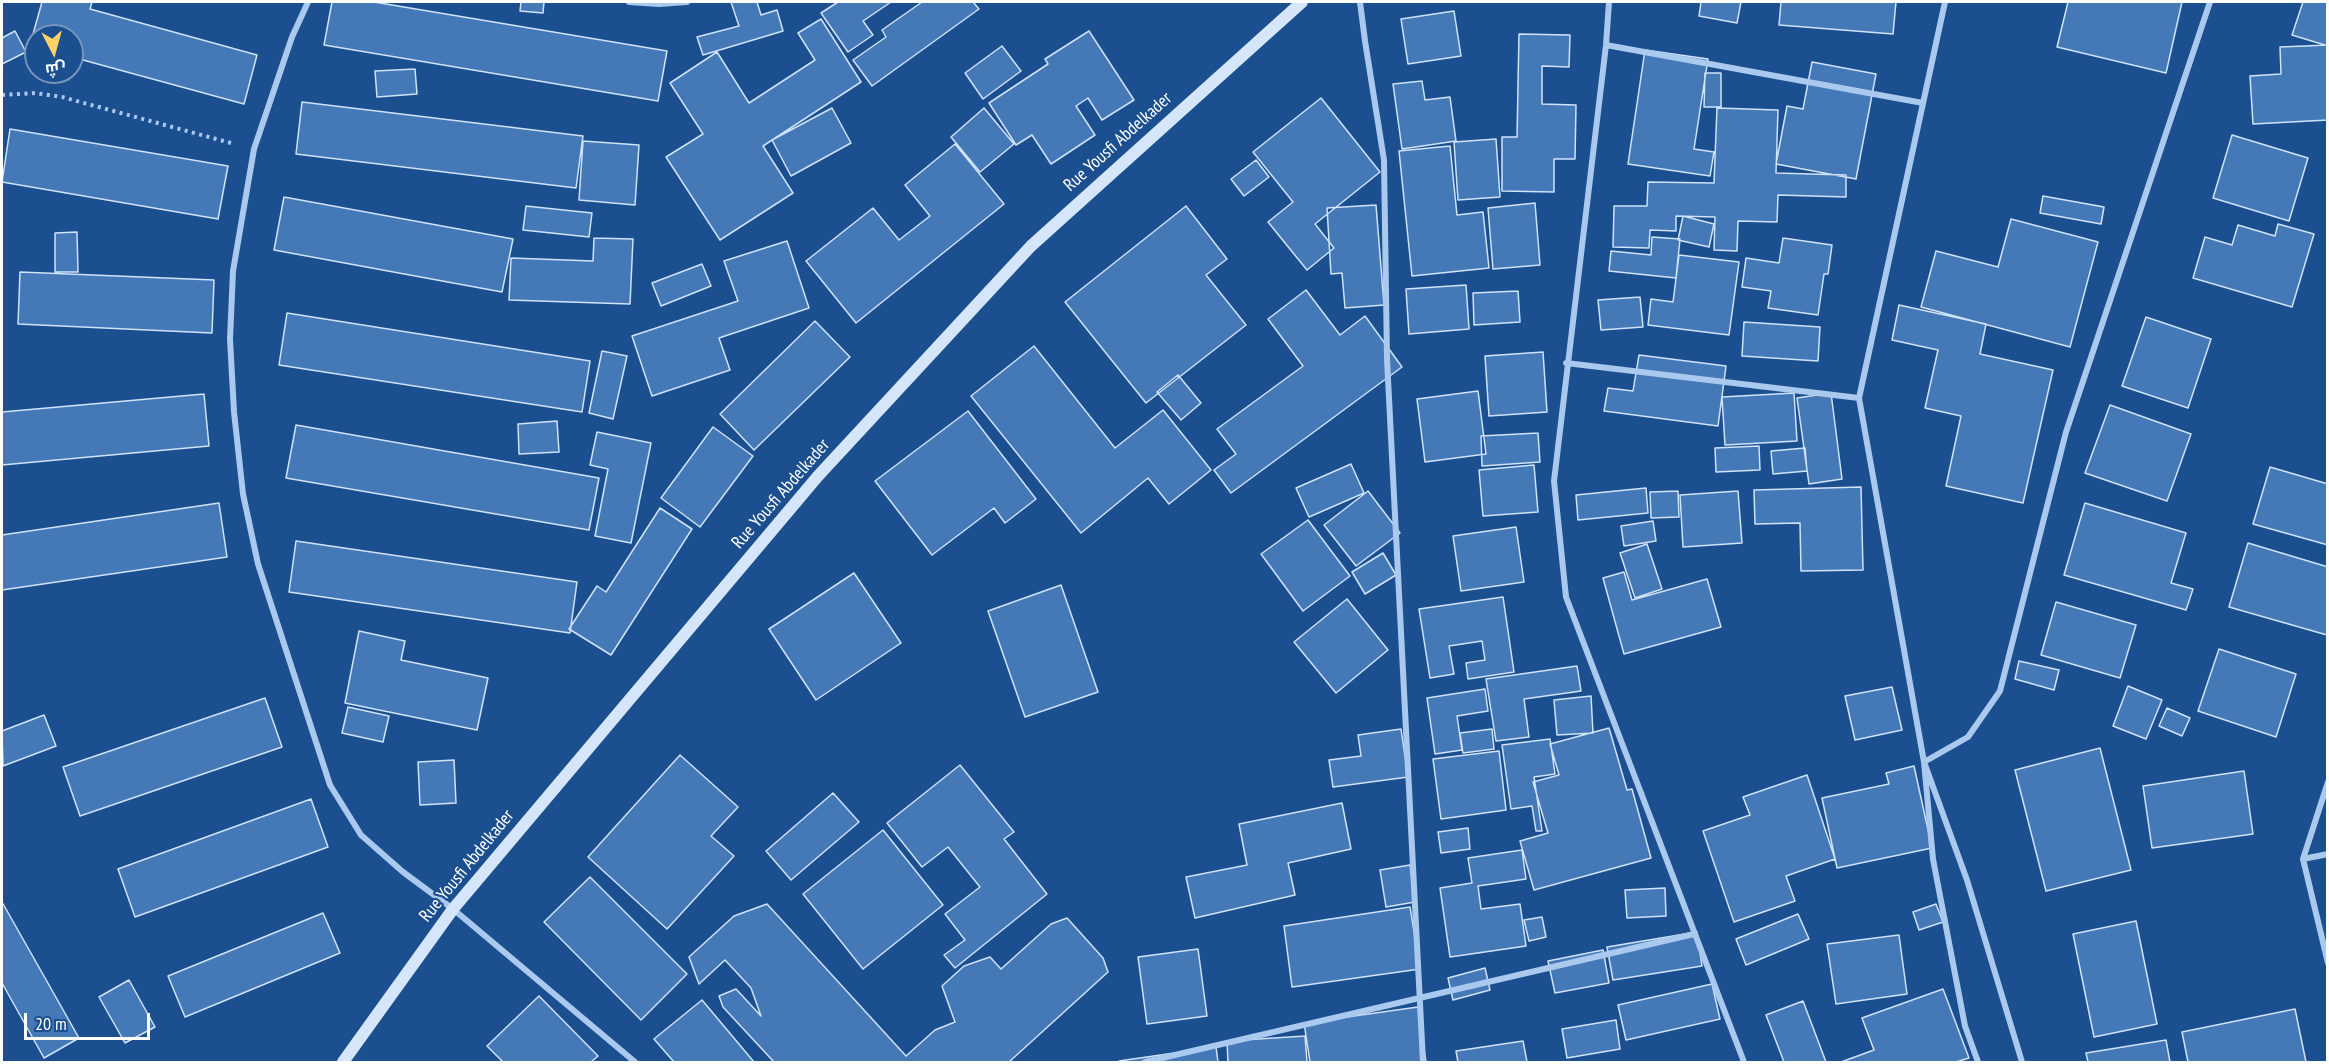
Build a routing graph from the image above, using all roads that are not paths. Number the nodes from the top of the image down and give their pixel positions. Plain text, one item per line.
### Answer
1 (308, 2) edge
2 (628, 2) edge
3 (687, 2) edge
4 (1302, 2) edge
5 (1360, 2) edge
6 (1609, 2) edge
7 (1945, 2) edge
8 (2210, 2) edge
9 (1606, 45) junction
10 (1923, 103) junction
11 (1566, 363) junction
12 (1859, 398) junction
13 (1924, 762) junction
14 (2328, 782) edge
15 (2328, 854) edge
16 (2303, 859) junction
17 (453, 909) junction
18 (1694, 934) junction
19 (2328, 963) edge
20 (1420, 1000) junction
21 (344, 1062) edge
22 (635, 1062) edge
23 (1145, 1062) edge
24 (1423, 1062) edge
25 (1744, 1062) edge
26 (1978, 1062) edge
27 (2022, 1062) edge

1 - 17 street
2 - 3 street
4 - 17 main road, Rue Yousfi Abdelkader
5 - 20 street
6 - 9 street
7 - 10 street
8 - 13 street
9 - 10 street
9 - 11 street
10 - 12 street
11 - 12 street
11 - 18 street
12 - 13 street
13 - 26 street
13 - 27 street
14 - 16 street
15 - 16 street
16 - 19 street
17 - 21 main road, Rue Yousfi Abdelkader
17 - 22 street
18 - 20 street
18 - 25 street
20 - 23 street
20 - 24 street

